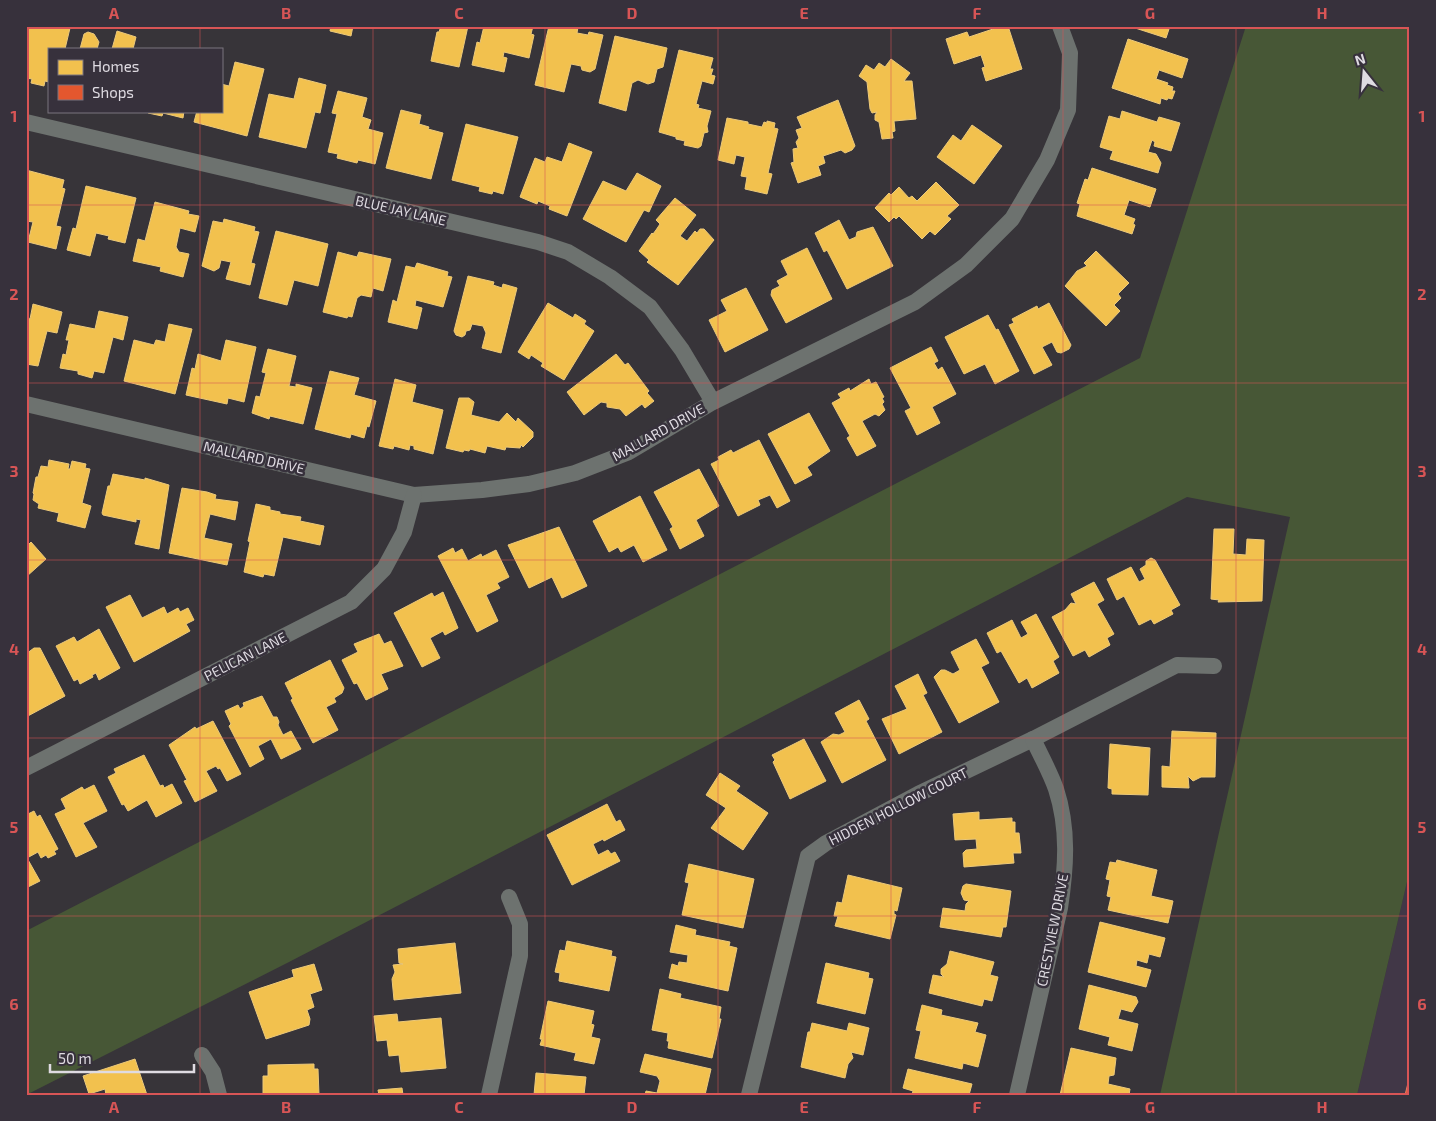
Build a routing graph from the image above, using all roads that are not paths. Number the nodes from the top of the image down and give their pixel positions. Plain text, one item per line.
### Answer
1 (1060, 26) edge
2 (26, 122) edge
3 (713, 402) junction
4 (26, 404) edge
5 (414, 494) junction
6 (1214, 666) dead end
7 (1033, 739) junction
8 (26, 768) edge
9 (509, 897) dead end
10 (202, 1055) dead end
11 (219, 1095) edge
12 (488, 1095) edge
13 (749, 1095) edge
14 (1017, 1095) edge

1 - 3 street, MALLARD DRIVE
2 - 3 street, BLUE JAY LANE
3 - 5 street, MALLARD DRIVE
4 - 5 street, MALLARD DRIVE
5 - 8 street, PELICAN LANE
6 - 7 street, HIDDEN HOLLOW COURT
7 - 13 street, HIDDEN HOLLOW COURT
7 - 14 street, CRESTVIEW DRIVE
9 - 12 street
10 - 11 street

